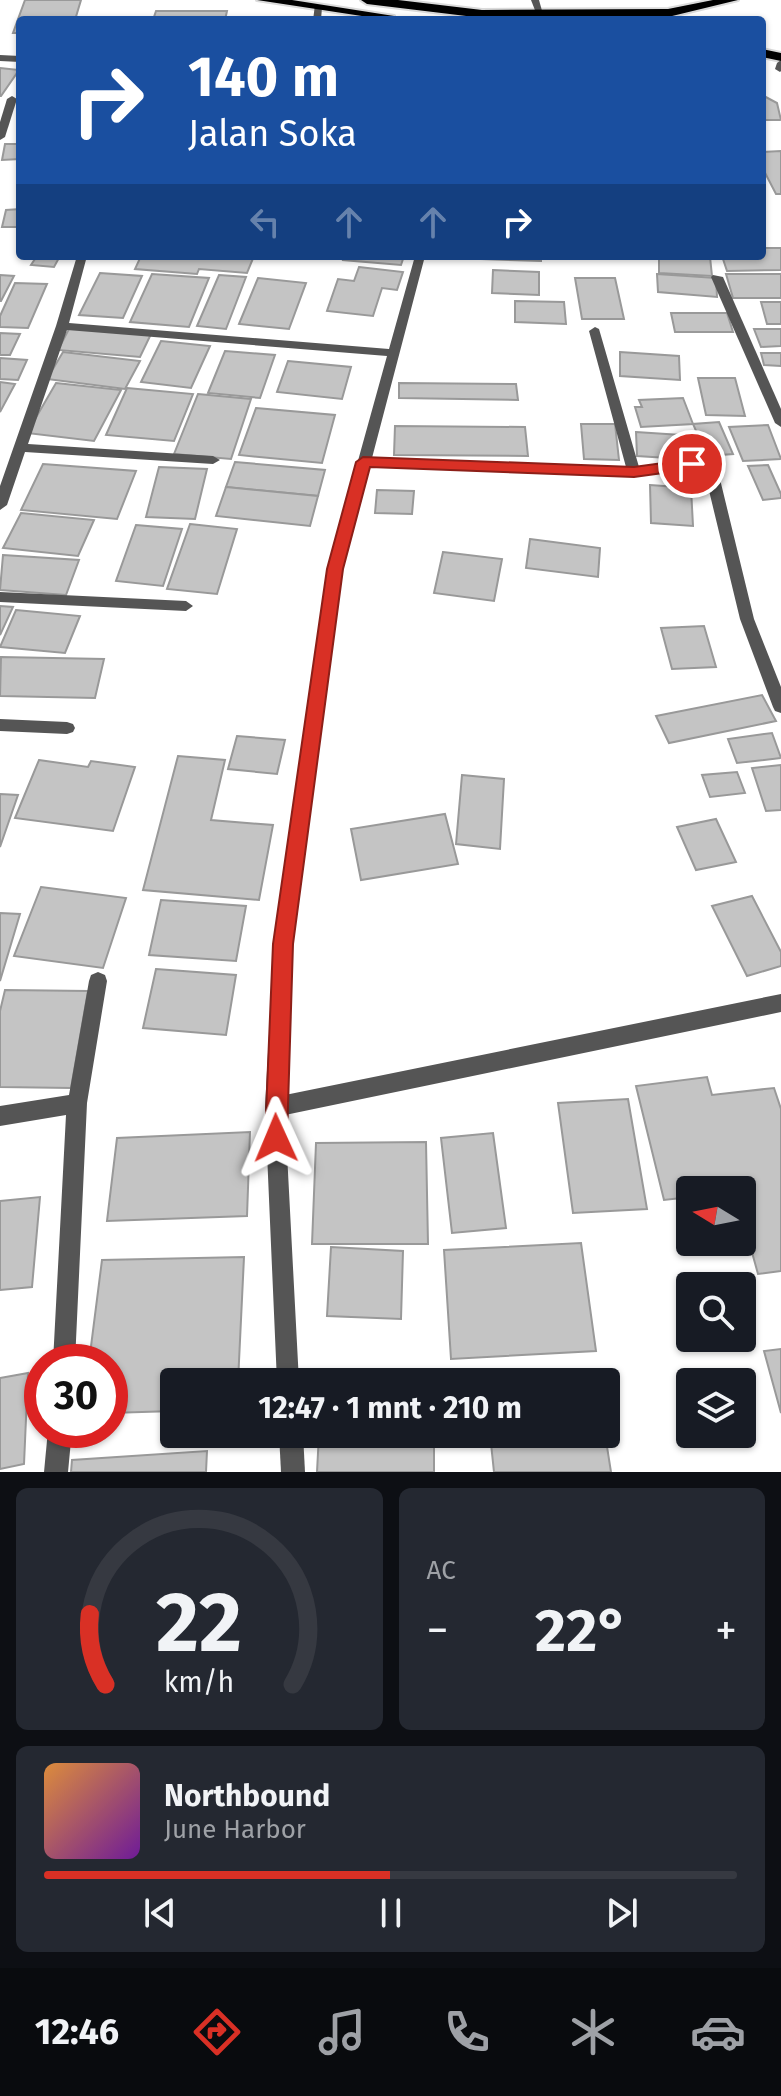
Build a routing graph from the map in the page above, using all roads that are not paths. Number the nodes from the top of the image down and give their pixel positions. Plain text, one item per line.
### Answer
1 (263, 0) edge
2 (367, 0) edge
3 (732, 0) edge
4 (318, 14) edge
5 (350, 16) edge
6 (506, 16) edge
7 (589, 16) edge
8 (12, 99) dead end
9 (0, 137) edge
10 (81, 260) edge
11 (419, 260) edge
12 (717, 277) dead end
13 (62, 326) junction
14 (595, 331) dead end
15 (395, 353) junction
16 (781, 423) edge
17 (21, 448) junction
18 (213, 460) dead end
19 (363, 462) junction
20 (634, 472) junction
21 (0, 505) edge
22 (0, 597) edge
23 (186, 606) dead end
24 (781, 707) edge
25 (0, 725) edge
26 (67, 728) dead end
27 (98, 981) dead end
28 (781, 1003) edge
29 (77, 1103) junction
30 (275, 1107) junction
31 (0, 1116) edge
32 (65, 1344) edge
33 (287, 1368) edge
34 (58, 1448) edge
35 (292, 1448) edge
36 (56, 1472) edge
37 (293, 1472) edge

1 - 4 highway
2 - 6 highway
3 - 7 highway
4 - 5 highway
8 - 9 street
10 - 13 street
11 - 15 street
12 - 16 street
13 - 15 street
13 - 17 street
14 - 20 street
15 - 19 street
17 - 18 street
17 - 21 street
19 - 20 street
19 - 30 street
20 - 24 street
22 - 23 street
25 - 26 street
27 - 29 street
28 - 30 street
29 - 31 street
29 - 32 street
30 - 33 street
34 - 36 street
35 - 37 street

